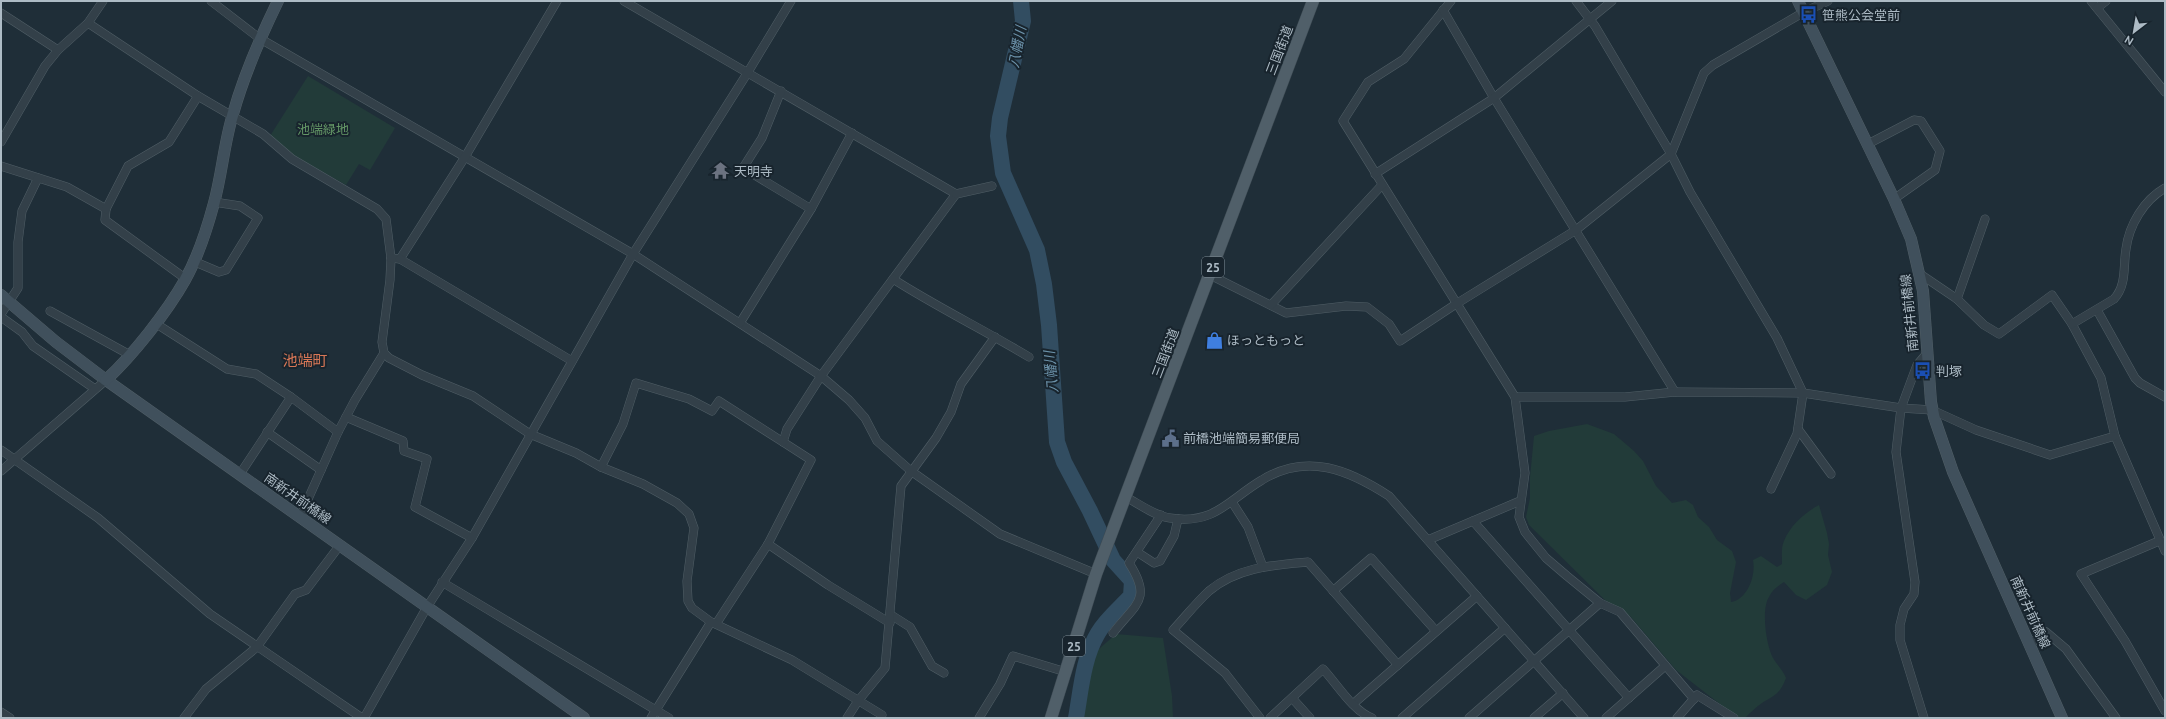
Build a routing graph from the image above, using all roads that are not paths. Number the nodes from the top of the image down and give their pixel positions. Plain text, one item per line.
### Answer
1 (103, 1) edge
2 (211, 1) edge
3 (278, 1) edge
4 (557, 1) edge
5 (624, 1) edge
6 (791, 1) edge
7 (1312, 1) edge
8 (1451, 1) edge
9 (1576, 1) edge
10 (1612, 1) edge
11 (1798, 1) edge
12 (1828, 1) edge
13 (2091, 1) edge
14 (2106, 1) edge
15 (2097, 8) junction
16 (1443, 10) junction
17 (1804, 12) junction
18 (1, 13) edge
19 (1591, 19) junction
20 (88, 22) junction
21 (259, 38) junction
22 (58, 50) junction
23 (748, 72) junction
24 (781, 91) junction
25 (2165, 92) edge
26 (198, 96) junction
27 (1494, 98) junction
28 (232, 114) junction
29 (852, 133) junction
30 (1, 142) edge
31 (1868, 144) junction
32 (1671, 154) junction
33 (465, 157) junction
34 (1, 166) edge
35 (1375, 174) junction
36 (38, 178) junction
37 (1382, 185) junction
38 (992, 186) dead end
39 (2165, 188) edge
40 (956, 194) junction
41 (1894, 199) junction
42 (214, 202) junction
43 (106, 209) junction
44 (811, 209) junction
45 (1985, 219) dead end
46 (1576, 230) junction
47 (633, 254) junction
48 (391, 258) junction
49 (400, 259) junction
50 (194, 261) junction
51 (1920, 274) junction
52 (1210, 275) junction
53 (186, 279) junction
54 (893, 279) junction
55 (5, 298) edge
56 (1957, 299) junction
57 (1456, 304) junction
58 (1271, 305) junction
59 (2097, 310) junction
60 (50, 311) dead end
61 (1, 316) edge
62 (155, 322) junction
63 (740, 323) junction
64 (2072, 324) junction
65 (995, 337) junction
66 (1928, 352) junction
67 (384, 353) junction
68 (130, 355) junction
69 (1029, 358) dead end
70 (572, 361) junction
71 (821, 376) junction
72 (106, 380) junction
73 (95, 389) junction
74 (1675, 392) junction
75 (1803, 394) junction
76 (291, 396) junction
77 (1515, 397) junction
78 (2165, 397) edge
79 (1901, 408) junction
80 (1932, 410) junction
81 (346, 418) junction
82 (1798, 429) junction
83 (267, 432) junction
84 (338, 432) junction
85 (530, 434) junction
86 (2115, 436) junction
87 (783, 442) junction
88 (1, 450) edge
89 (15, 459) junction
90 (600, 467) junction
91 (321, 470) junction
92 (1, 471) edge
93 (911, 471) junction
94 (240, 474) junction
95 (1831, 474) dead end
96 (1771, 489) dead end
97 (1126, 497) junction
98 (1520, 501) junction
99 (1232, 502) junction
100 (1160, 515) junction
101 (300, 517) junction
102 (1178, 519) junction
103 (1473, 521) junction
104 (472, 538) junction
105 (1428, 540) junction
106 (2159, 540) junction
107 (768, 544) junction
108 (340, 545) junction
109 (2165, 551) edge
110 (1137, 552) junction
111 (1263, 567) junction
112 (1096, 574) junction
113 (442, 582) junction
114 (1333, 591) junction
115 (1477, 596) junction
116 (1600, 603) junction
117 (427, 607) junction
118 (891, 619) junction
119 (714, 623) junction
120 (1505, 628) junction
121 (1436, 631) junction
122 (1569, 631) junction
123 (1113, 633) dead end
124 (2030, 644) junction
125 (257, 648) junction
126 (1534, 661) junction
127 (1398, 665) junction
128 (1665, 666) junction
129 (1066, 672) junction
130 (944, 673) dead end
131 (1563, 693) junction
132 (1292, 698) junction
133 (1629, 698) junction
134 (1694, 698) junction
135 (858, 701) junction
136 (1353, 704) junction
137 (656, 710) junction
138 (2165, 711) edge
139 (1, 712) edge
140 (882, 715) dead end
141 (1412, 715) edge
142 (1258, 717) edge
143 (10, 718) edge
144 (184, 718) edge
145 (363, 718) edge
146 (584, 718) edge
147 (652, 718) edge
148 (669, 718) edge
149 (847, 718) edge
150 (979, 718) edge
151 (1051, 718) edge
152 (1270, 718) edge
153 (1310, 718) edge
154 (1372, 718) edge
155 (1402, 718) edge
156 (1469, 718) edge
157 (1534, 718) edge
158 (1584, 718) edge
159 (1606, 718) edge
160 (1677, 718) edge
161 (1734, 718) edge
162 (1924, 718) edge
163 (2062, 718) edge
164 (2116, 718) edge

1 - 20 street
2 - 21 street
3 - 21 main road
4 - 33 street
5 - 23 street
6 - 23 street
7 - 52 main road, 三国街道 / 25
8 - 16 street
9 - 19 street
10 - 19 street
11 - 17 main road, 南新井前橋線
12 - 17 street
13 - 15 street
14 - 15 street
15 - 25 street
16 - 27 street
16 - 35 street
17 - 31 main road, 南新井前橋線
17 - 32 street
18 - 22 street
19 - 27 street
19 - 32 street
20 - 22 street
20 - 26 street
21 - 28 main road
21 - 33 street
22 - 30 street
23 - 24 street
23 - 47 street
24 - 29 street
24 - 44 street
26 - 28 street
26 - 43 street
27 - 35 street
27 - 46 street
28 - 42 main road
28 - 48 street
29 - 40 street
29 - 44 street
31 - 41 main road, 南新井前橋線
31 - 41 street
32 - 46 street
32 - 75 street
33 - 47 street
33 - 49 street
34 - 36 street
35 - 37 street
36 - 43 street
36 - 55 street
37 - 57 street
37 - 58 street
38 - 40 street
39 - 59 street
40 - 54 street
41 - 51 main road, 南新井前橋線
42 - 50 main road
42 - 50 street
43 - 53 street
44 - 63 street
45 - 56 street
46 - 57 street
46 - 74 street
47 - 63 street
47 - 70 street
48 - 49 street
48 - 67 street
49 - 70 street
50 - 53 main road
51 - 56 street
51 - 66 main road, 南新井前橋線
52 - 58 street
52 - 97 main road, 三国街道 / 25
53 - 62 main road
54 - 65 street
54 - 71 street
55 - 61 street
55 - 72 main road, 南新井前橋線
56 - 64 street
57 - 58 street
57 - 77 street
59 - 64 street
59 - 78 street
60 - 68 street
61 - 73 street
62 - 68 main road
62 - 76 street
63 - 71 street
64 - 86 street
65 - 69 street
65 - 93 street
66 - 79 street
66 - 80 main road, 南新井前橋線
67 - 81 street
67 - 85 street
68 - 72 main road
70 - 85 street
71 - 87 street
71 - 93 street
72 - 73 street
72 - 94 main road, 南新井前橋線
73 - 89 street
74 - 75 street
74 - 77 street
75 - 79 street
75 - 82 street
76 - 83 street
76 - 84 street
77 - 98 street
79 - 80 street
79 - 162 street
80 - 86 street
80 - 124 main road, 南新井前橋線
81 - 84 street
81 - 104 street
82 - 95 street
82 - 96 street
83 - 91 street
83 - 94 street
84 - 91 street
85 - 90 street
85 - 104 street
86 - 106 street
87 - 90 street
87 - 107 street
88 - 89 street
89 - 92 street
89 - 125 street
90 - 119 street
91 - 101 street
93 - 112 street
93 - 118 street
94 - 101 main road, 南新井前橋線
97 - 100 street
97 - 112 main road, 三国街道 / 25
98 - 103 street
98 - 116 street
99 - 102 street
99 - 105 street
99 - 111 street
100 - 102 street
100 - 110 street
101 - 108 main road, 南新井前橋線
102 - 110 street
103 - 105 street
103 - 122 street
104 - 113 street
105 - 115 street
106 - 109 street
106 - 138 street
107 - 118 street
107 - 119 street
108 - 117 main road, 南新井前橋線
108 - 125 street
110 - 123 street
111 - 114 street
111 - 142 street
112 - 129 main road, 三国街道 / 25
113 - 117 street
113 - 137 street
114 - 121 street
114 - 127 street
115 - 120 street
115 - 121 street
116 - 122 street
116 - 128 street
117 - 145 street
117 - 146 main road, 南新井前橋線
118 - 130 street
118 - 135 street
119 - 135 street
119 - 137 street
120 - 126 street
120 - 141 street
121 - 127 street
122 - 126 street
122 - 133 street
124 - 163 main road, 南新井前橋線
124 - 164 street
125 - 144 street
125 - 145 street
126 - 131 street
126 - 156 street
127 - 136 street
128 - 133 street
128 - 134 street
129 - 150 street
129 - 151 main road, 三国街道 / 25
131 - 157 street
131 - 158 street
132 - 136 street
132 - 152 street
132 - 153 street
133 - 159 street
134 - 160 street
134 - 161 street
135 - 140 street
135 - 149 street
136 - 154 street
137 - 147 street
137 - 148 street
139 - 143 street
141 - 155 street

